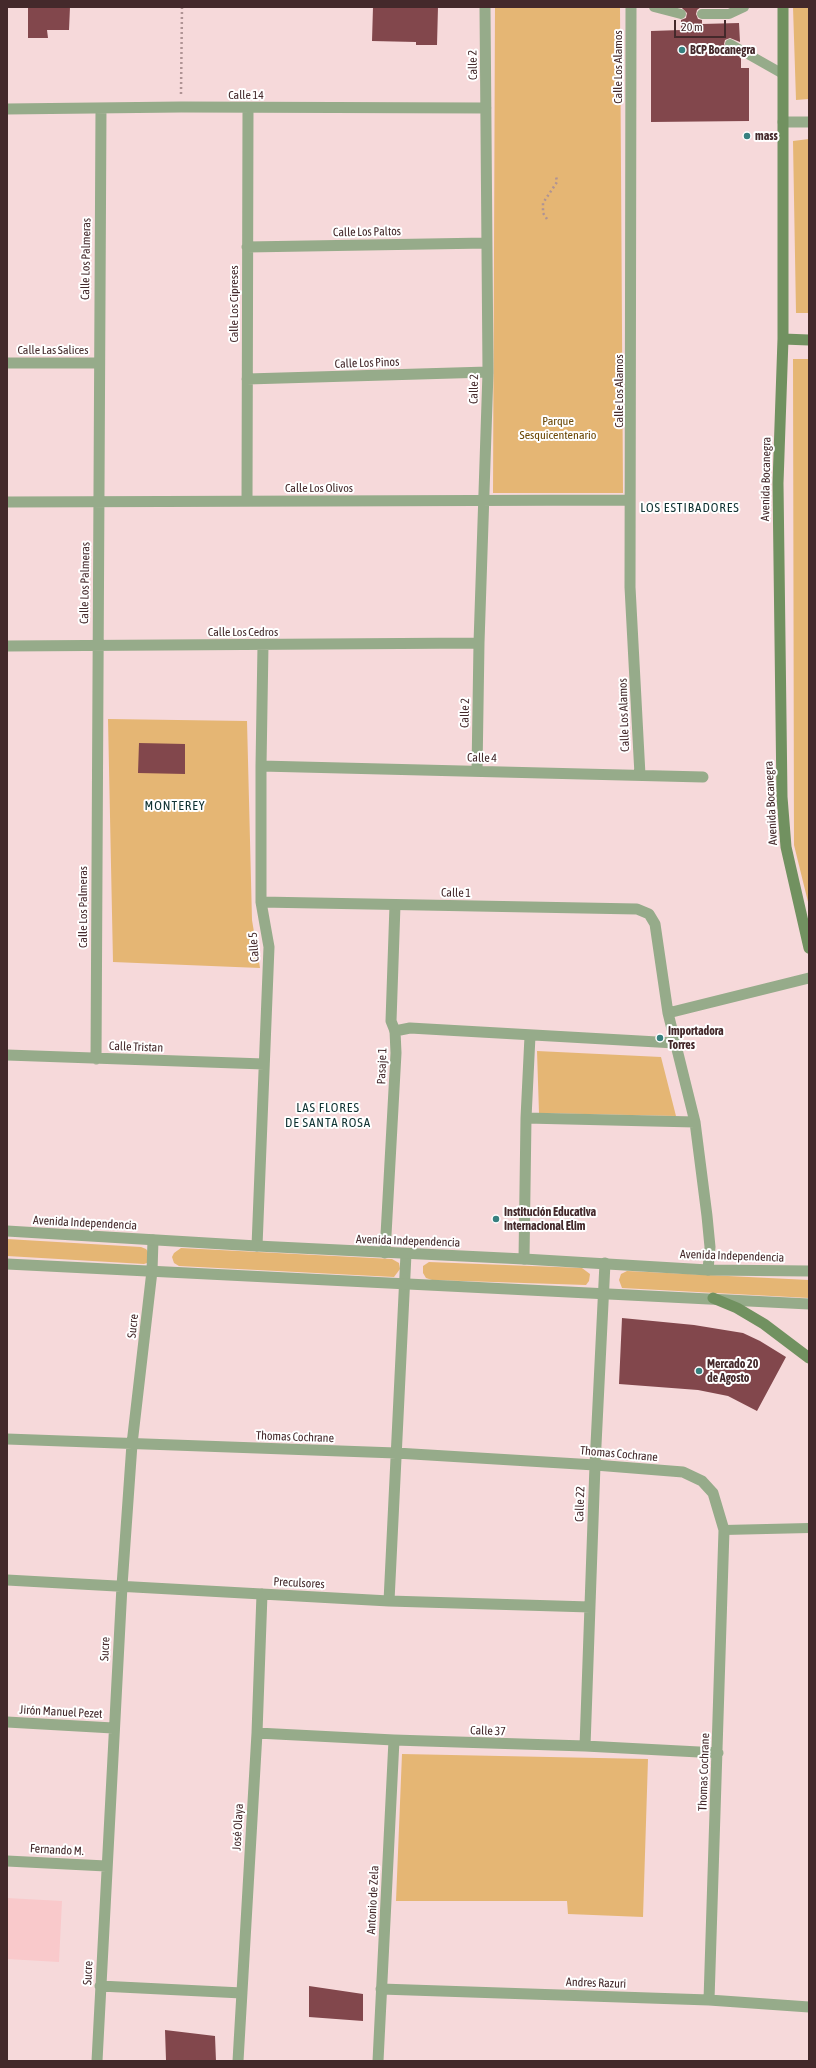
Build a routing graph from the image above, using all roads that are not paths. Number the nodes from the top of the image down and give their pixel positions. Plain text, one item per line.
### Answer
1 (485, 7) edge
2 (631, 7) edge
3 (654, 7) edge
4 (744, 7) edge
5 (783, 7) edge
6 (681, 14) dead end
7 (702, 14) dead end
8 (730, 44) dead end
9 (783, 74) junction
10 (101, 108) junction
11 (248, 108) junction
12 (486, 108) junction
13 (7, 109) edge
14 (783, 122) junction
15 (809, 122) edge
16 (487, 243) junction
17 (248, 247) junction
18 (783, 339) junction
19 (809, 340) edge
20 (7, 363) edge
21 (98, 363) junction
22 (488, 372) junction
23 (247, 379) junction
24 (630, 500) junction
25 (99, 501) junction
26 (247, 501) junction
27 (484, 501) junction
28 (7, 502) edge
29 (479, 643) junction
30 (263, 645) junction
31 (7, 646) edge
32 (97, 646) junction
33 (261, 766) junction
34 (477, 771) junction
35 (640, 775) junction
36 (703, 777) dead end
37 (261, 902) junction
38 (395, 905) junction
39 (809, 948) edge
40 (809, 978) edge
41 (668, 1013) junction
42 (395, 1031) junction
43 (530, 1036) junction
44 (675, 1043) junction
45 (7, 1055) edge
46 (96, 1059) junction
47 (264, 1064) junction
48 (526, 1118) junction
49 (695, 1122) junction
50 (7, 1231) edge
51 (153, 1240) junction
52 (257, 1246) junction
53 (385, 1253) junction
54 (406, 1254) junction
55 (524, 1259) junction
56 (605, 1263) junction
57 (7, 1264) edge
58 (152, 1270) junction
59 (708, 1270) junction
60 (809, 1271) edge
61 (404, 1283) junction
62 (604, 1292) junction
63 (713, 1298) junction
64 (809, 1304) edge
65 (809, 1358) edge
66 (7, 1439) edge
67 (132, 1444) junction
68 (396, 1453) junction
69 (594, 1465) junction
70 (809, 1528) edge
71 (724, 1530) junction
72 (7, 1580) edge
73 (122, 1586) junction
74 (262, 1594) junction
75 (389, 1601) junction
76 (590, 1607) junction
77 (7, 1722) edge
78 (114, 1728) junction
79 (257, 1733) junction
80 (394, 1740) junction
81 (584, 1746) junction
82 (718, 1753) junction
83 (7, 1861) edge
84 (106, 1866) junction
85 (100, 1986) junction
86 (381, 1989) junction
87 (242, 1993) junction
88 (709, 2000) junction
89 (809, 2008) edge
90 (97, 2061) edge
91 (238, 2061) edge
92 (378, 2061) edge

1 - 12 street, Calle 2
2 - 24 street, Calle Los Alamos
3 - 6 lane
4 - 7 lane
5 - 9 main road, Avenida Bocanegra
8 - 9 lane
9 - 14 main road, Avenida Bocanegra
10 - 11 street, Calle 14
10 - 13 street, Calle 14
10 - 21 street, Calle Los Palmeras
11 - 12 street, Calle 14
11 - 17 street, Calle Los Cipreses
12 - 16 street, Calle 2
14 - 15 street
14 - 18 main road, Avenida Bocanegra
16 - 17 street, Calle Los Paltos
16 - 22 street, Calle 2
17 - 23 street, Calle Los Cipreses
18 - 19 main road
18 - 39 main road, Avenida Bocanegra
20 - 21 street, Calle Las Salices
21 - 25 street, Calle Los Palmeras
22 - 23 street, Calle Los Pinos
22 - 27 street, Calle 2
23 - 26 street, Calle Los Cipreses
24 - 27 street, Calle Los Olivos
24 - 35 street, Calle Los Alamos
25 - 26 street, Calle Los Olivos
25 - 28 street, Calle Los Olivos
25 - 32 street, Calle Los Palmeras
26 - 27 street, Calle Los Olivos
27 - 29 street, Calle 2
29 - 30 street, Calle Los Cedros
29 - 34 street, Calle 2
30 - 32 street, Calle Los Cedros
30 - 33 street, Calle 5
31 - 32 street, Calle Los Cedros
32 - 46 street, Calle Los Palmeras
33 - 34 street, Calle 4
33 - 37 street, Calle 5
34 - 35 street, Calle 4
35 - 36 street, Calle 4
37 - 38 street, Calle 1
37 - 47 street, Calle 5
38 - 41 street, Calle 1
38 - 42 street, Pasaje 1
40 - 41 street
41 - 44 street
42 - 43 street
42 - 53 street, Pasaje 1
43 - 44 street
43 - 48 street
44 - 49 street
45 - 46 street, Calle Tristan
46 - 47 street, Calle Tristan
47 - 52 street, Calle 5
48 - 49 street
48 - 55 street
49 - 59 street
50 - 51 street, Avenida Independencia
51 - 52 street, Avenida Independencia
51 - 58 street, Sucre
52 - 53 street, Avenida Independencia
53 - 54 street, Avenida Independencia
54 - 55 street, Avenida Independencia
54 - 61 street
55 - 56 street, Avenida Independencia
56 - 59 street, Avenida Independencia
56 - 62 street, Calle 22
57 - 58 street
58 - 61 street
58 - 67 street, Sucre
59 - 60 street, Avenida Independencia
61 - 62 street
61 - 68 street
62 - 63 street
62 - 69 street, Calle 22
63 - 64 street
63 - 65 main road
66 - 67 street, Thomas Cochrane
67 - 68 street, Thomas Cochrane
67 - 73 street, Sucre
68 - 69 street, Thomas Cochrane
68 - 75 street
69 - 71 street, Thomas Cochrane
69 - 76 street, Calle 22
70 - 71 lane
71 - 82 street, Thomas Cochrane
72 - 73 street, Preculsores
73 - 74 street, Preculsores
73 - 78 street, Sucre
74 - 75 street, Preculsores
74 - 79 street, José Olaya
75 - 76 street, Preculsores
76 - 81 street, Calle 22
77 - 78 street, Jirón Manuel Pezet
78 - 84 street, Sucre
79 - 80 street, Calle 37
79 - 87 street, José Olaya
80 - 81 street, Calle 37
80 - 86 street, Antonio de Zela
81 - 82 street, Calle 37
82 - 88 street, Thomas Cochrane
83 - 84 street, Fernando M.
84 - 85 street, Sucre
85 - 87 street
85 - 90 street, Sucre
86 - 88 street, Andres Razuri
86 - 92 street, Antonio de Zela
87 - 91 street, José Olaya
88 - 89 street, Andres Razuri

